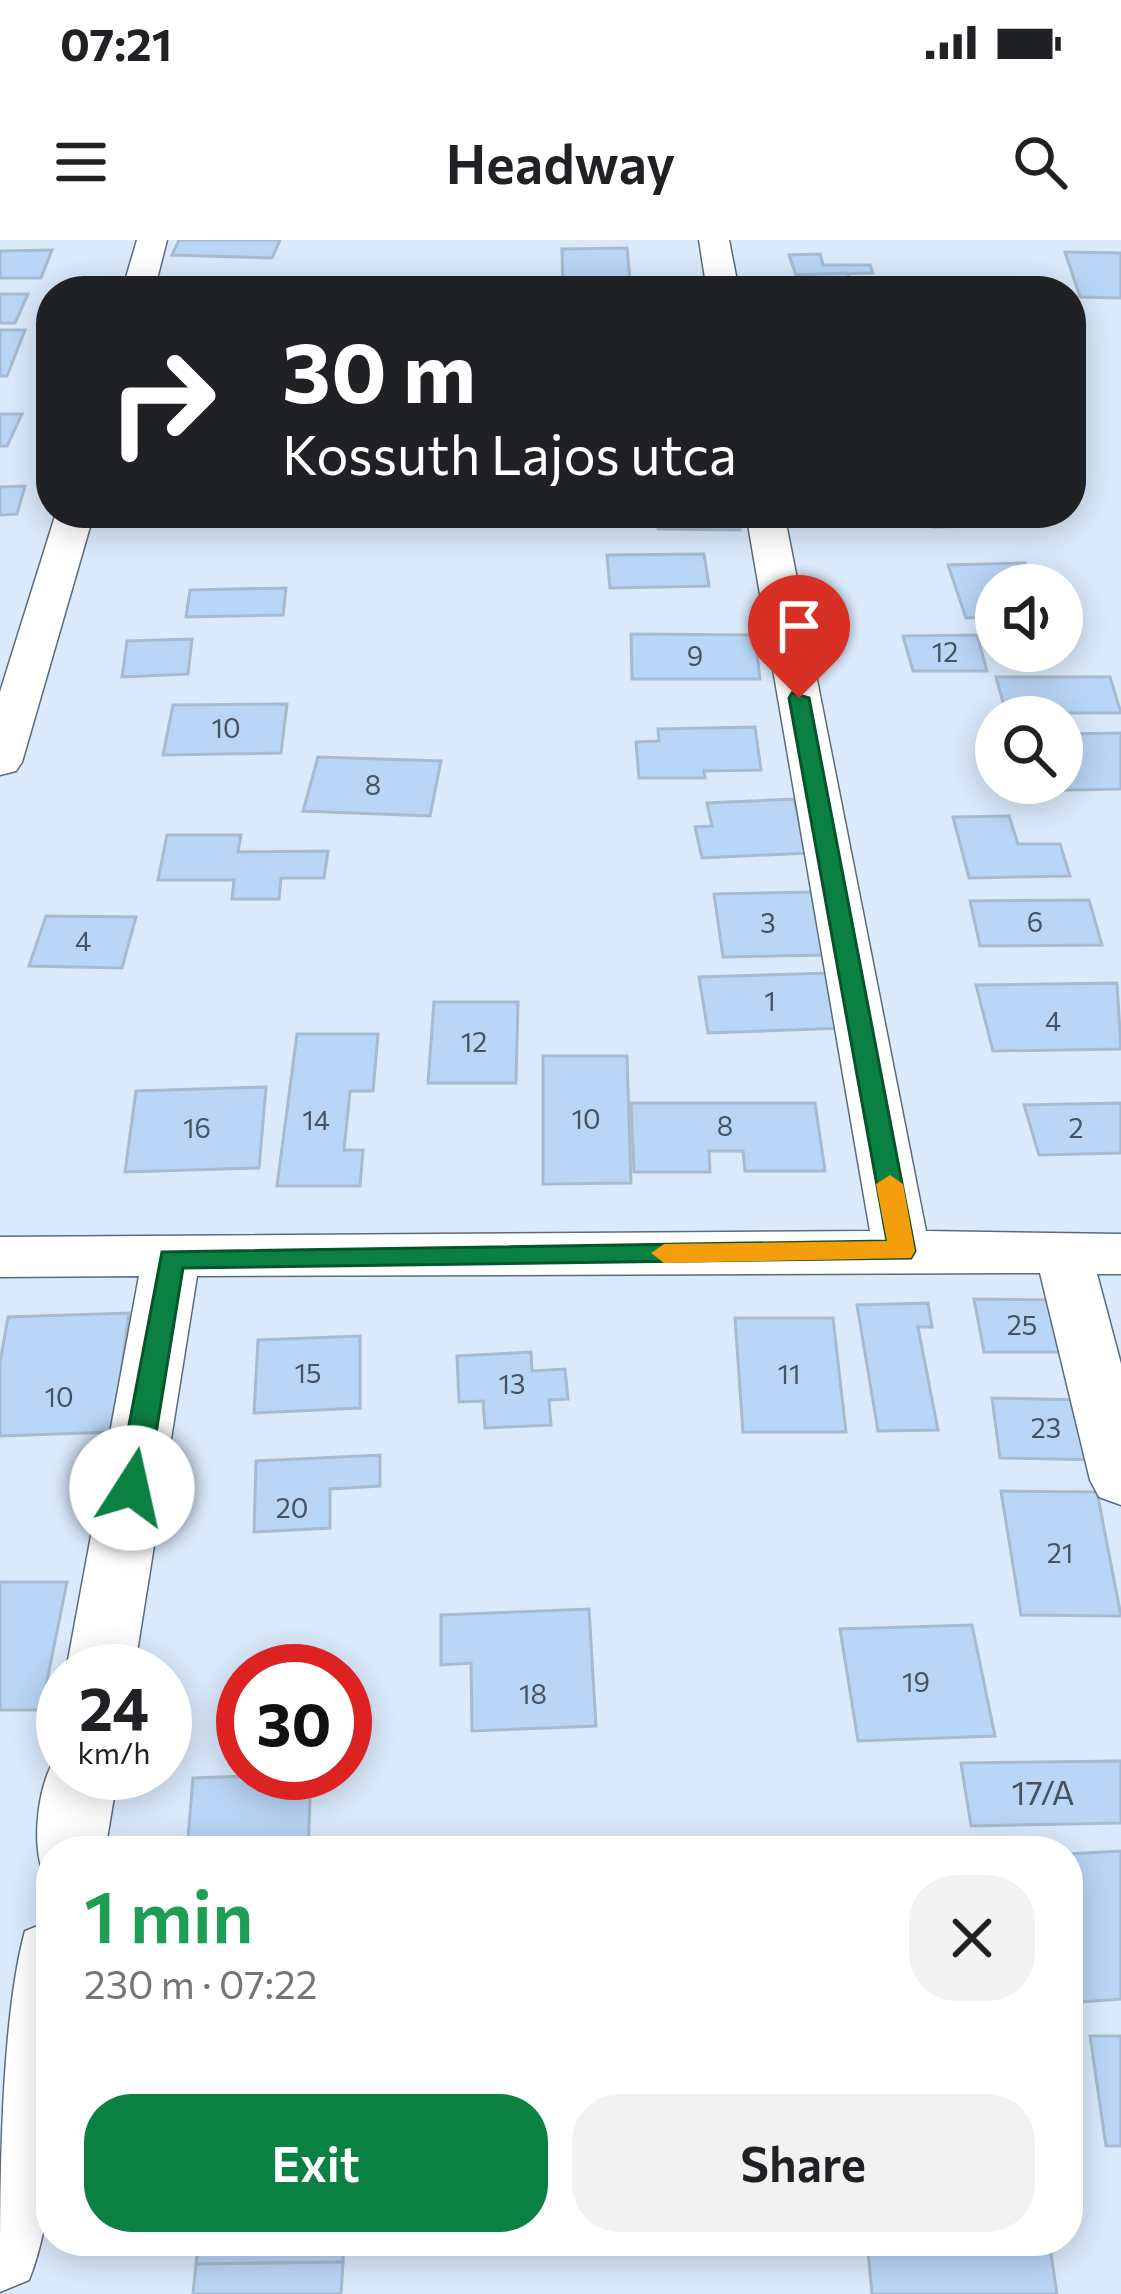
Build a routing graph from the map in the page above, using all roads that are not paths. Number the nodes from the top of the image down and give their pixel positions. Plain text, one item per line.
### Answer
1 (152, 240) edge
2 (714, 240) edge
3 (142, 276) edge
4 (720, 276) edge
5 (70, 528) edge
6 (768, 528) edge
7 (0, 761) edge
8 (902, 1251) junction
9 (1092, 1254) edge
10 (0, 1257) edge
11 (171, 1259) junction
12 (1121, 1480) edge
13 (105, 1644) edge
14 (78, 1800) edge
15 (72, 1836) edge
16 (36, 2043) edge
17 (0, 2251) edge

1 - 3 street
2 - 4 street
5 - 7 street
6 - 8 street
8 - 9 street
8 - 11 street
9 - 12 street
10 - 11 street
11 - 13 street
14 - 15 street
16 - 17 street

